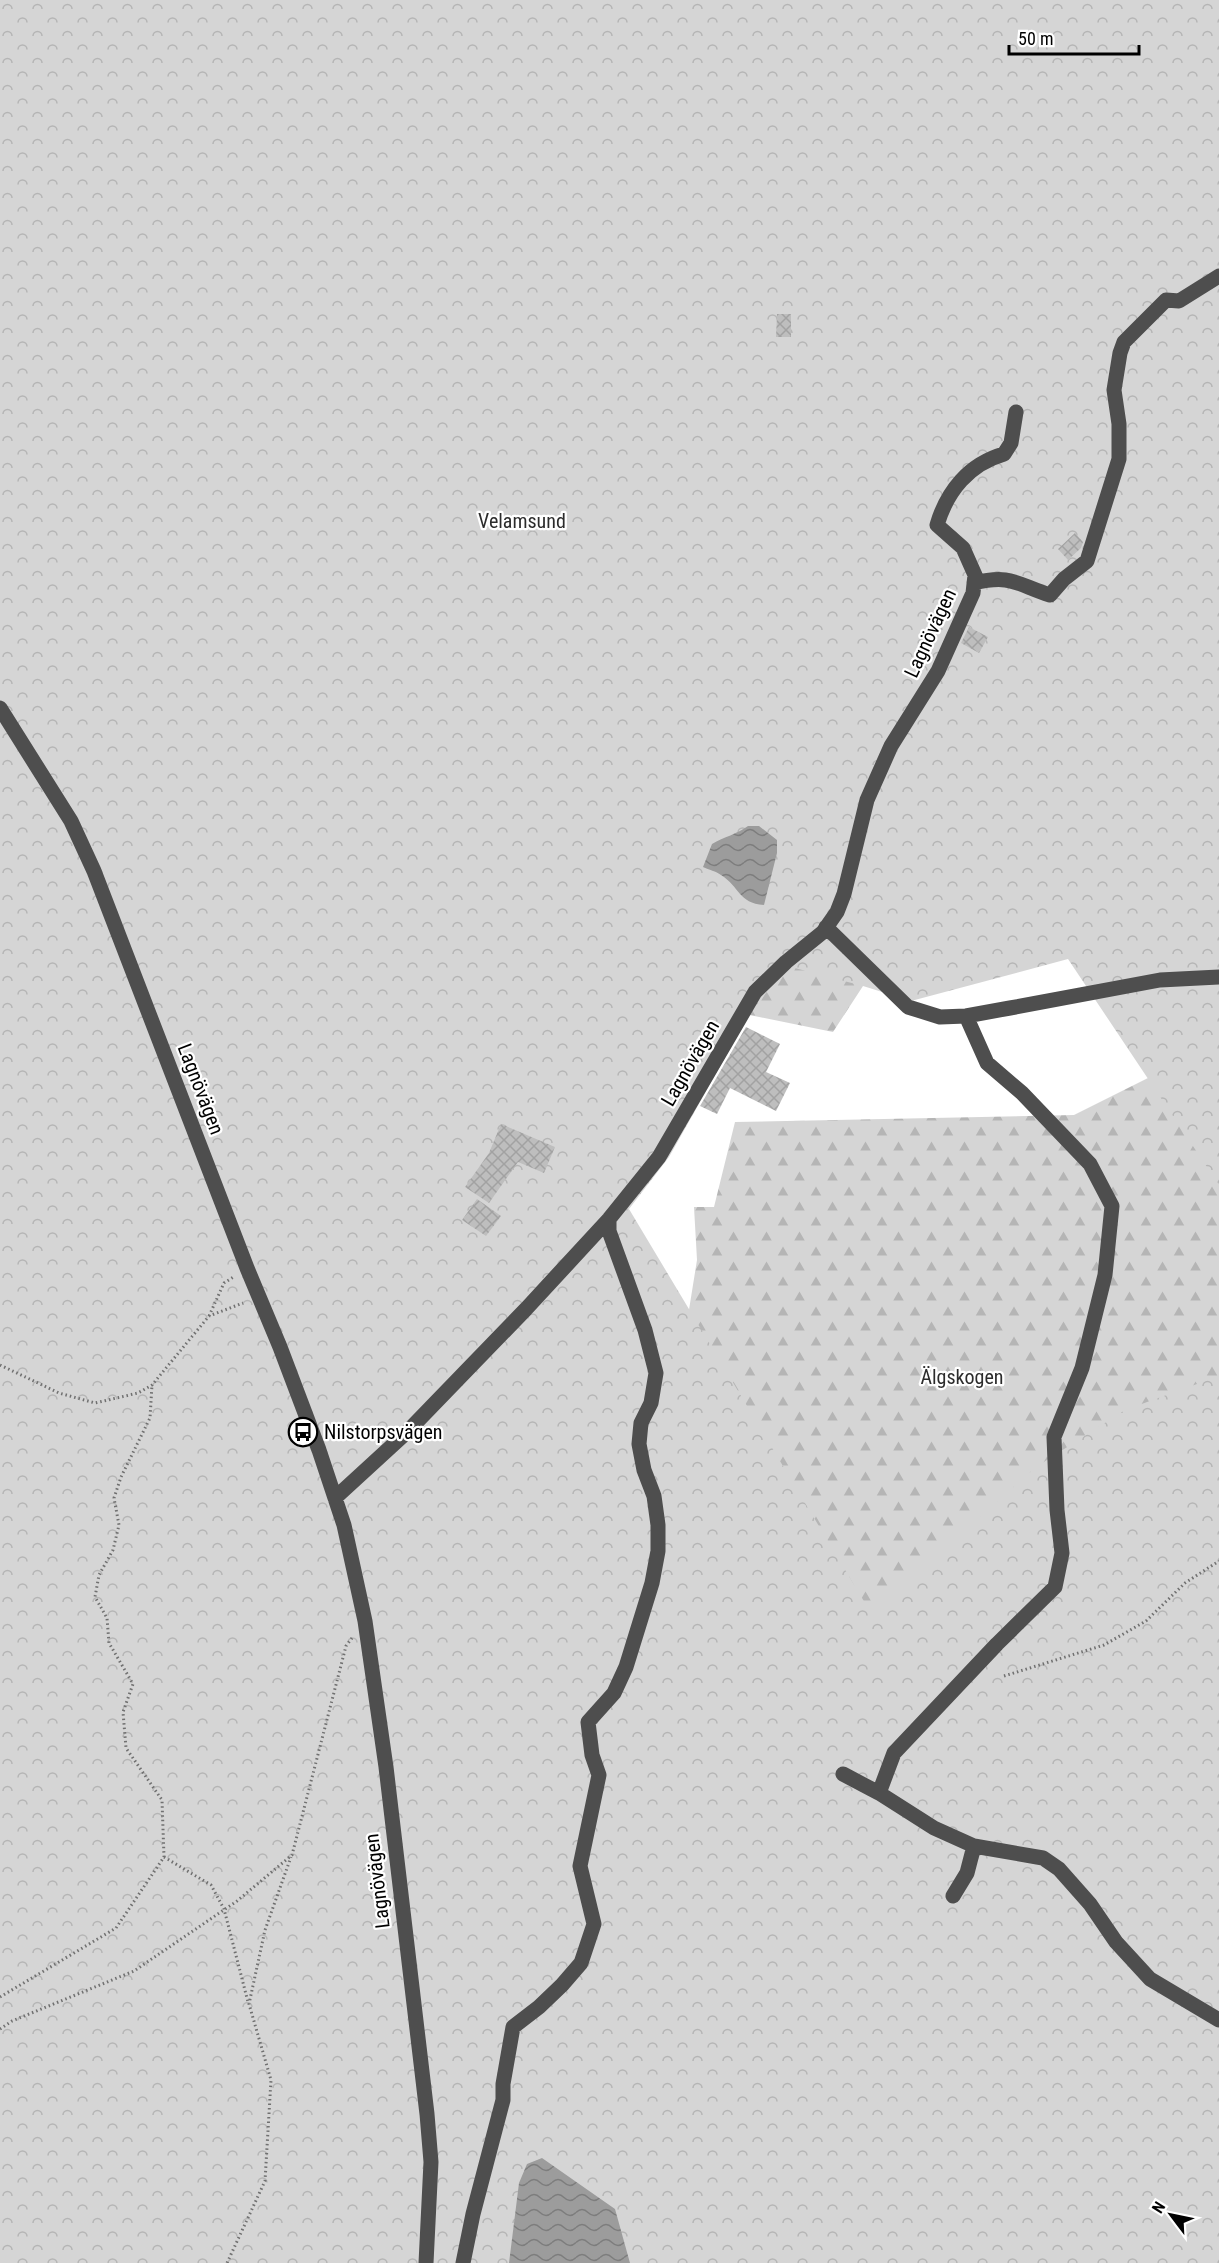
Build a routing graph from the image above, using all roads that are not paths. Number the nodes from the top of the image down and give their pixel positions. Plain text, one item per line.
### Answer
1 (1219, 276) edge
2 (1016, 412) dead end
3 (974, 583) junction
4 (0, 708) edge
5 (826, 927) junction
6 (1219, 977) edge
7 (966, 1016) junction
8 (609, 1219) junction
9 (335, 1498) junction
10 (843, 1774) dead end
11 (879, 1793) junction
12 (974, 1846) junction
13 (953, 1896) dead end
14 (1219, 2020) edge
15 (426, 2263) edge
16 (463, 2263) edge

1 - 3 street
2 - 3 street
3 - 5 street, Lagnövägen
4 - 9 street, Lagnövägen
5 - 7 street
5 - 8 street, Lagnövägen
6 - 7 street
7 - 11 street
8 - 9 street, Lagnövägen
8 - 16 street
9 - 15 street, Lagnövägen
10 - 11 street
11 - 12 street
12 - 13 street
12 - 14 street

